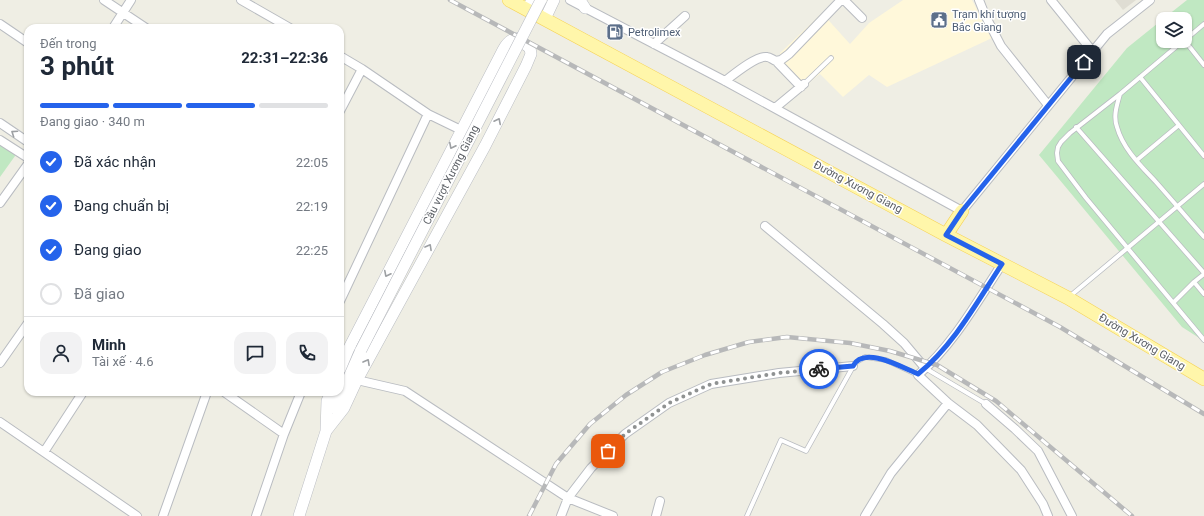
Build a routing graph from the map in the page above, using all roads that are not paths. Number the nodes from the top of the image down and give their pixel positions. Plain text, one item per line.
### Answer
1 (104, 0) edge
2 (131, 0) edge
3 (241, 0) edge
4 (509, 0) edge
5 (541, 0) edge
6 (554, 0) edge
7 (570, 0) edge
8 (843, 0) edge
9 (979, 0) edge
10 (1051, 0) edge
11 (1150, 0) edge
12 (582, 4) edge
13 (530, 5) edge
14 (123, 12) junction
15 (685, 16) dead end
16 (862, 18) dead end
17 (545, 19) junction
18 (0, 24) edge
19 (116, 24) edge
20 (140, 24) edge
21 (283, 24) edge
22 (1204, 24) edge
23 (1192, 34) edge
24 (24, 40) edge
25 (654, 44) junction
26 (1174, 48) edge
27 (1190, 48) edge
28 (1093, 52) junction
29 (344, 58) edge
30 (831, 58) dead end
31 (776, 61) junction
32 (1204, 65) edge
33 (362, 69) junction
34 (1140, 77) junction
35 (725, 81) junction
36 (802, 86) junction
37 (1120, 94) junction
38 (344, 103) edge
39 (1048, 105) junction
40 (775, 108) junction
41 (428, 114) junction
42 (0, 123) edge
43 (1179, 126) junction
44 (1076, 127) junction
45 (460, 130) junction
46 (24, 139) edge
47 (0, 140) edge
48 (485, 146) junction
49 (24, 155) edge
50 (1204, 156) edge
51 (1137, 160) junction
52 (24, 170) edge
53 (1204, 184) edge
54 (0, 203) edge
55 (1177, 206) junction
56 (962, 211) junction
57 (1159, 221) junction
58 (765, 226) dead end
59 (946, 235) junction
60 (1204, 237) edge
61 (1128, 248) junction
62 (1002, 264) junction
63 (1204, 274) edge
64 (1194, 282) junction
65 (344, 292) edge
66 (1204, 294) edge
67 (1068, 298) junction
68 (1174, 302) junction
69 (24, 329) edge
70 (1204, 340) edge
71 (344, 348) edge
72 (0, 363) edge
73 (853, 366) junction
74 (926, 368) junction
75 (918, 374) junction
76 (1204, 379) edge
77 (357, 380) junction
78 (344, 389) edge
79 (79, 396) edge
80 (206, 396) edge
81 (230, 396) edge
82 (299, 396) edge
83 (329, 396) edge
84 (341, 396) edge
85 (948, 403) junction
86 (986, 404) joint
87 (0, 422) edge
88 (326, 431) junction
89 (284, 434) junction
90 (44, 452) junction
91 (568, 498) junction
92 (660, 501) dead end
93 (137, 516) edge
94 (163, 516) edge
95 (256, 516) edge
96 (299, 516) edge
97 (561, 516) edge
98 (613, 516) edge
99 (656, 516) edge
100 (747, 516) edge
101 (864, 516) edge
102 (1048, 516) edge
103 (1072, 516) edge

1 - 14 street
2 - 14 street
3 - 21 street
4 - 13 main road, Đường Xương Giang
5 - 78 street, Cầu vượt Xương Giang, bridge
6 - 17 street
7 - 12 street
8 - 16 street
8 - 31 street
9 - 39 street
10 - 28 street
11 - 28 street
12 - 25 street
13 - 17 main road, Đường Xương Giang
14 - 19 street
14 - 20 street
15 - 25 street
17 - 59 main road, Đường Xương Giang
18 - 24 street
22 - 23 lane
25 - 35 street
26 - 34 lane
27 - 32 lane
28 - 39 street
29 - 33 street
30 - 36 lane
31 - 35 street
31 - 36 street
33 - 38 street
33 - 41 street
34 - 37 lane
34 - 43 lane
35 - 40 street
36 - 40 street
37 - 44 lane
37 - 51 lane
39 - 56 street
40 - 56 street
41 - 45 street
41 - 65 street
46 -> 42 street
43 - 50 lane
43 - 51 lane
44 - 57 lane
44 - 61 lane
45 - 48 street
48 -> 45 street
45 -> 71 street
47 - 49 street
77 -> 48 street
51 - 55 lane
52 - 54 street
53 - 55 lane
55 - 57 lane
55 - 60 lane
56 - 59 main road
57 - 61 lane
57 - 63 lane
58 - 74 street
59 - 62 main road, Đường Xương Giang
61 - 67 lane
61 - 68 lane
62 - 67 main road, Đường Xương Giang
62 - 74 street
63 - 64 lane
64 - 66 lane
64 - 68 lane
67 - 76 main road, Đường Xương Giang
68 - 70 lane
69 - 72 street
73 - 75 lane
73 - 91 street
73 - 100 lane
74 - 75 street
74 - 86 lane
75 - 85 street
77 - 88 street
77 - 91 street
79 - 90 street
80 - 94 street
81 - 89 street
82 - 89 street
83 - 88 street
84 - 88 street, Cầu vượt Xương Giang, bridge
85 - 101 street
85 - 102 street
86 - 103 street
87 - 90 street
88 - 96 street
89 - 95 street
90 - 93 street
91 - 97 street
91 - 98 street
92 - 99 street

